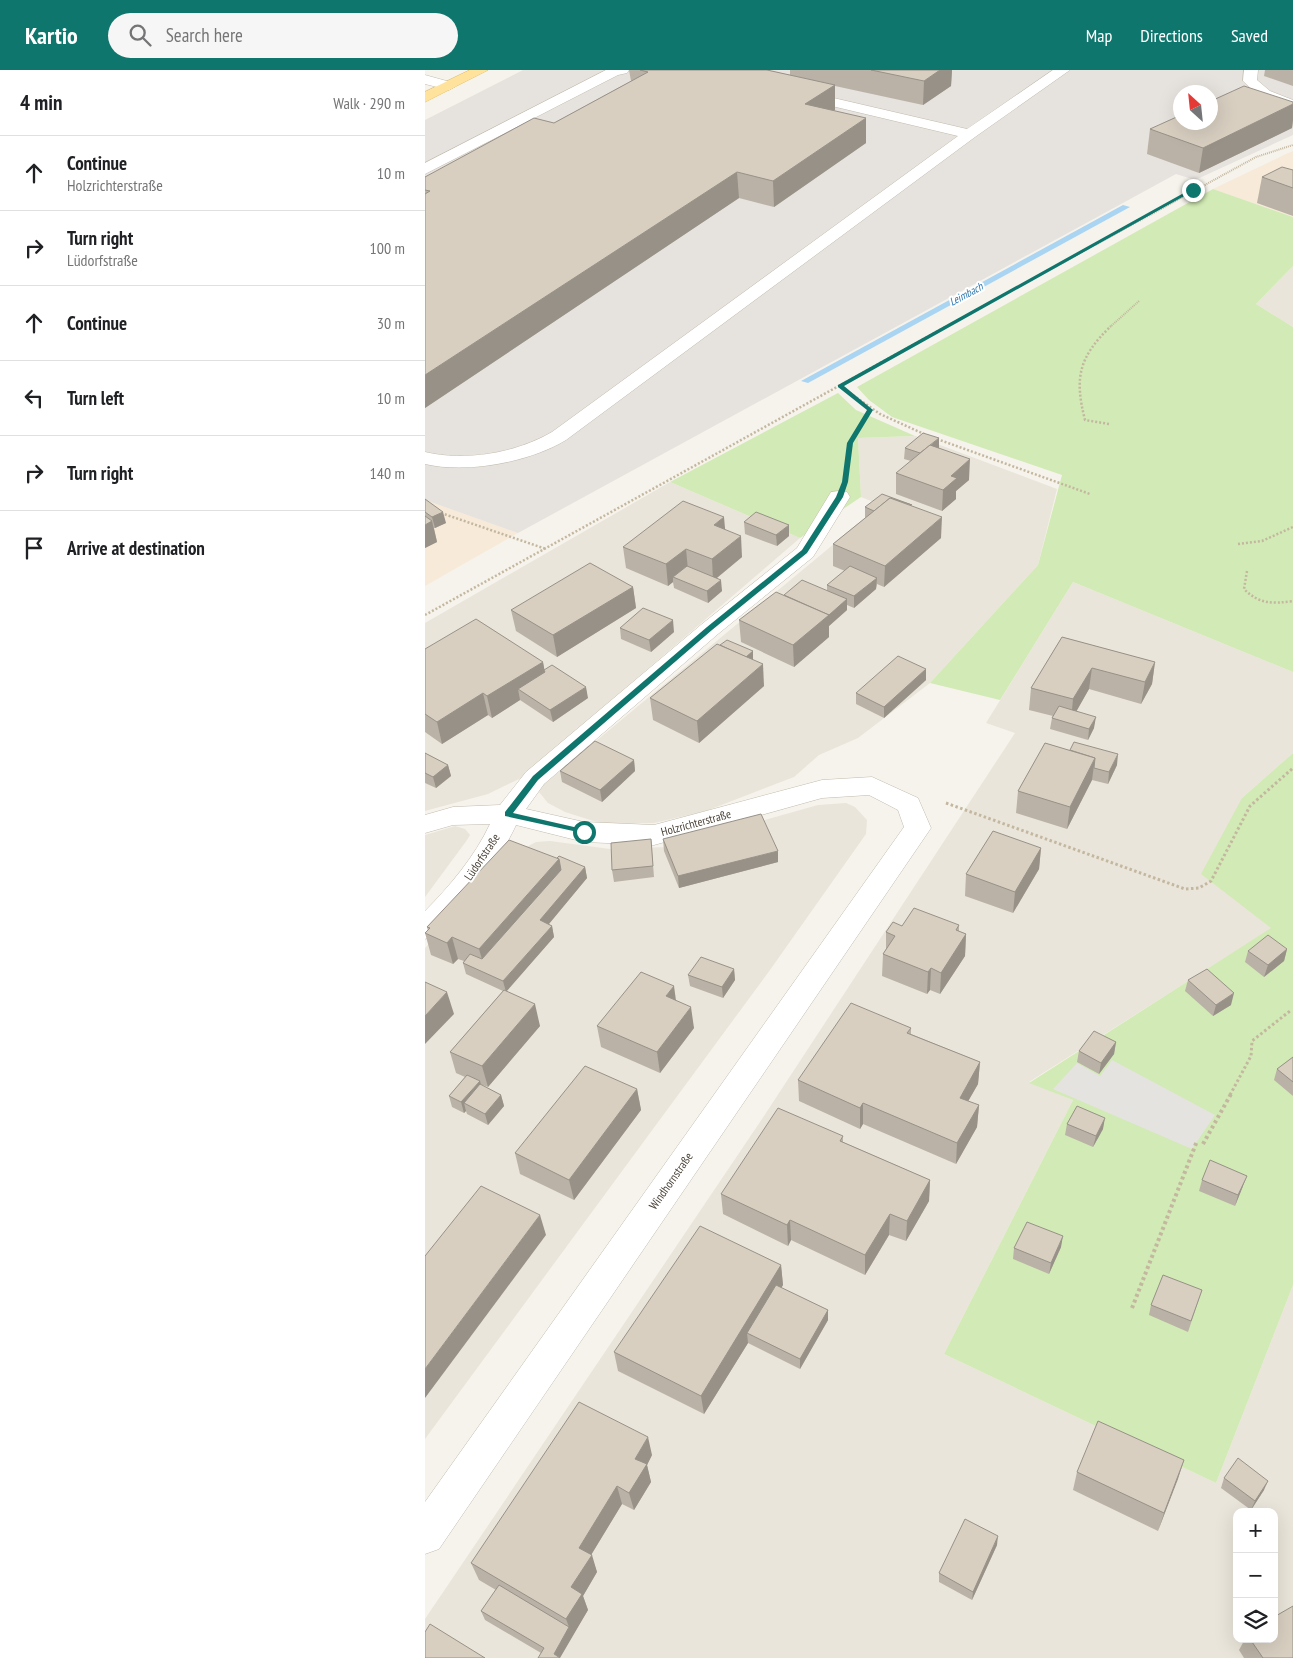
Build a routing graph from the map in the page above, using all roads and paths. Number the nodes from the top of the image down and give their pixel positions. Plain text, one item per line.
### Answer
1 (481, 70) edge
2 (622, 70) edge
3 (1063, 70) edge
4 (1251, 70) edge
5 (425, 79) edge
6 (449, 86) junction
7 (788, 92) edge
8 (425, 98) edge
9 (1293, 105) edge
10 (970, 134) junction
11 (1293, 145) edge
12 (425, 169) edge
13 (1139, 300) dead end
14 (840, 386) junction
15 (870, 410) junction
16 (1109, 424) dead end
17 (425, 458) edge
18 (1089, 494) dead end
19 (839, 497) joint
20 (434, 510) edge
21 (1293, 527) edge
22 (1238, 544) dead end
23 (546, 549) junction
24 (1247, 571) dead end
25 (1293, 601) edge
26 (425, 615) edge
27 (1293, 768) edge
28 (945, 803) dead end
29 (508, 814) junction
30 (425, 824) edge
31 (918, 828) joint
32 (425, 928) edge
33 (1290, 1011) dead end
34 (1197, 1141) dead end
35 (1203, 1144) dead end
36 (1132, 1308) dead end
37 (425, 1535) edge

1 - 6 main road
2 - 12 street
3 - 10 street
4 - 9 street
5 - 6 street
6 - 8 main road
7 - 10 street
10 - 17 street
11 - 14 path
13 - 16 path
14 - 15 path
14 - 23 path
15 - 18 path
15 - 19 path
19 - 29 street, Lüdorfstraße
20 - 23 path
21 - 22 path
23 - 26 path
24 - 25 path
27 - 28 path
29 - 30 street, Holzrichterstraße
29 - 31 street, Holzrichterstraße
29 - 32 street, Lüdorfstraße
31 - 37 street, Windhornstraße
33 - 35 path
34 - 36 path

